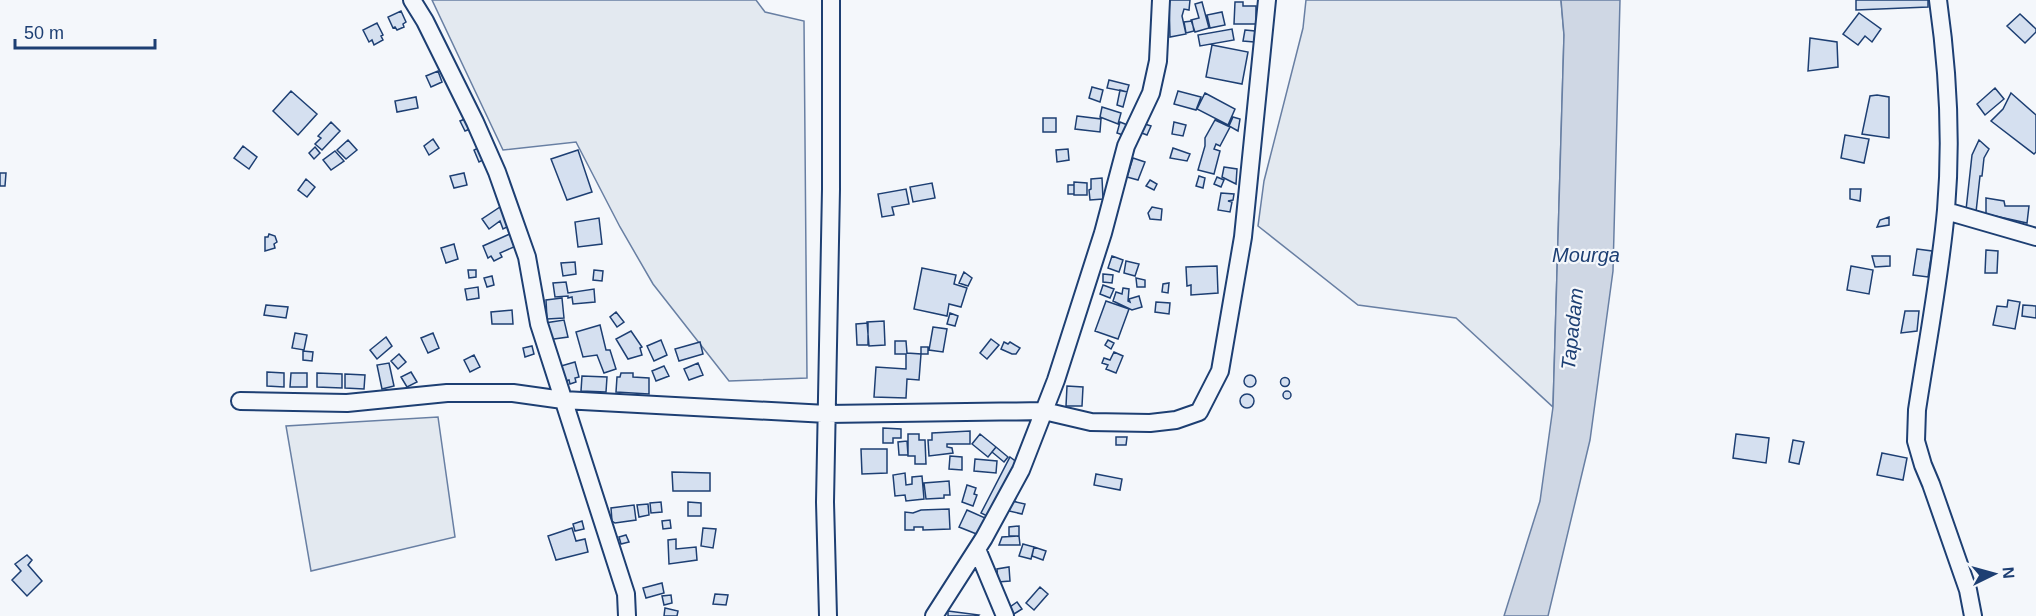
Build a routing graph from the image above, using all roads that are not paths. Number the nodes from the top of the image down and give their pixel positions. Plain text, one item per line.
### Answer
1 (412, 0) edge
2 (831, 0) edge
3 (1161, 0) edge
4 (1267, 0) edge
5 (1938, 0) edge
6 (1946, 211) junction
7 (2036, 237) edge
8 (563, 400) junction
9 (240, 401) dead end
10 (1044, 411) junction
11 (827, 414) junction
12 (978, 549) junction
13 (627, 616) edge
14 (828, 616) edge
15 (934, 616) edge
16 (1005, 616) edge
17 (1973, 616) edge

1 - 8 street
2 - 11 street
3 - 10 street
4 - 10 street
5 - 6 street
6 - 7 street
6 - 17 street
8 - 9 street
8 - 11 street
8 - 13 street
10 - 11 street
10 - 12 street
11 - 14 street
12 - 15 street
12 - 16 street

